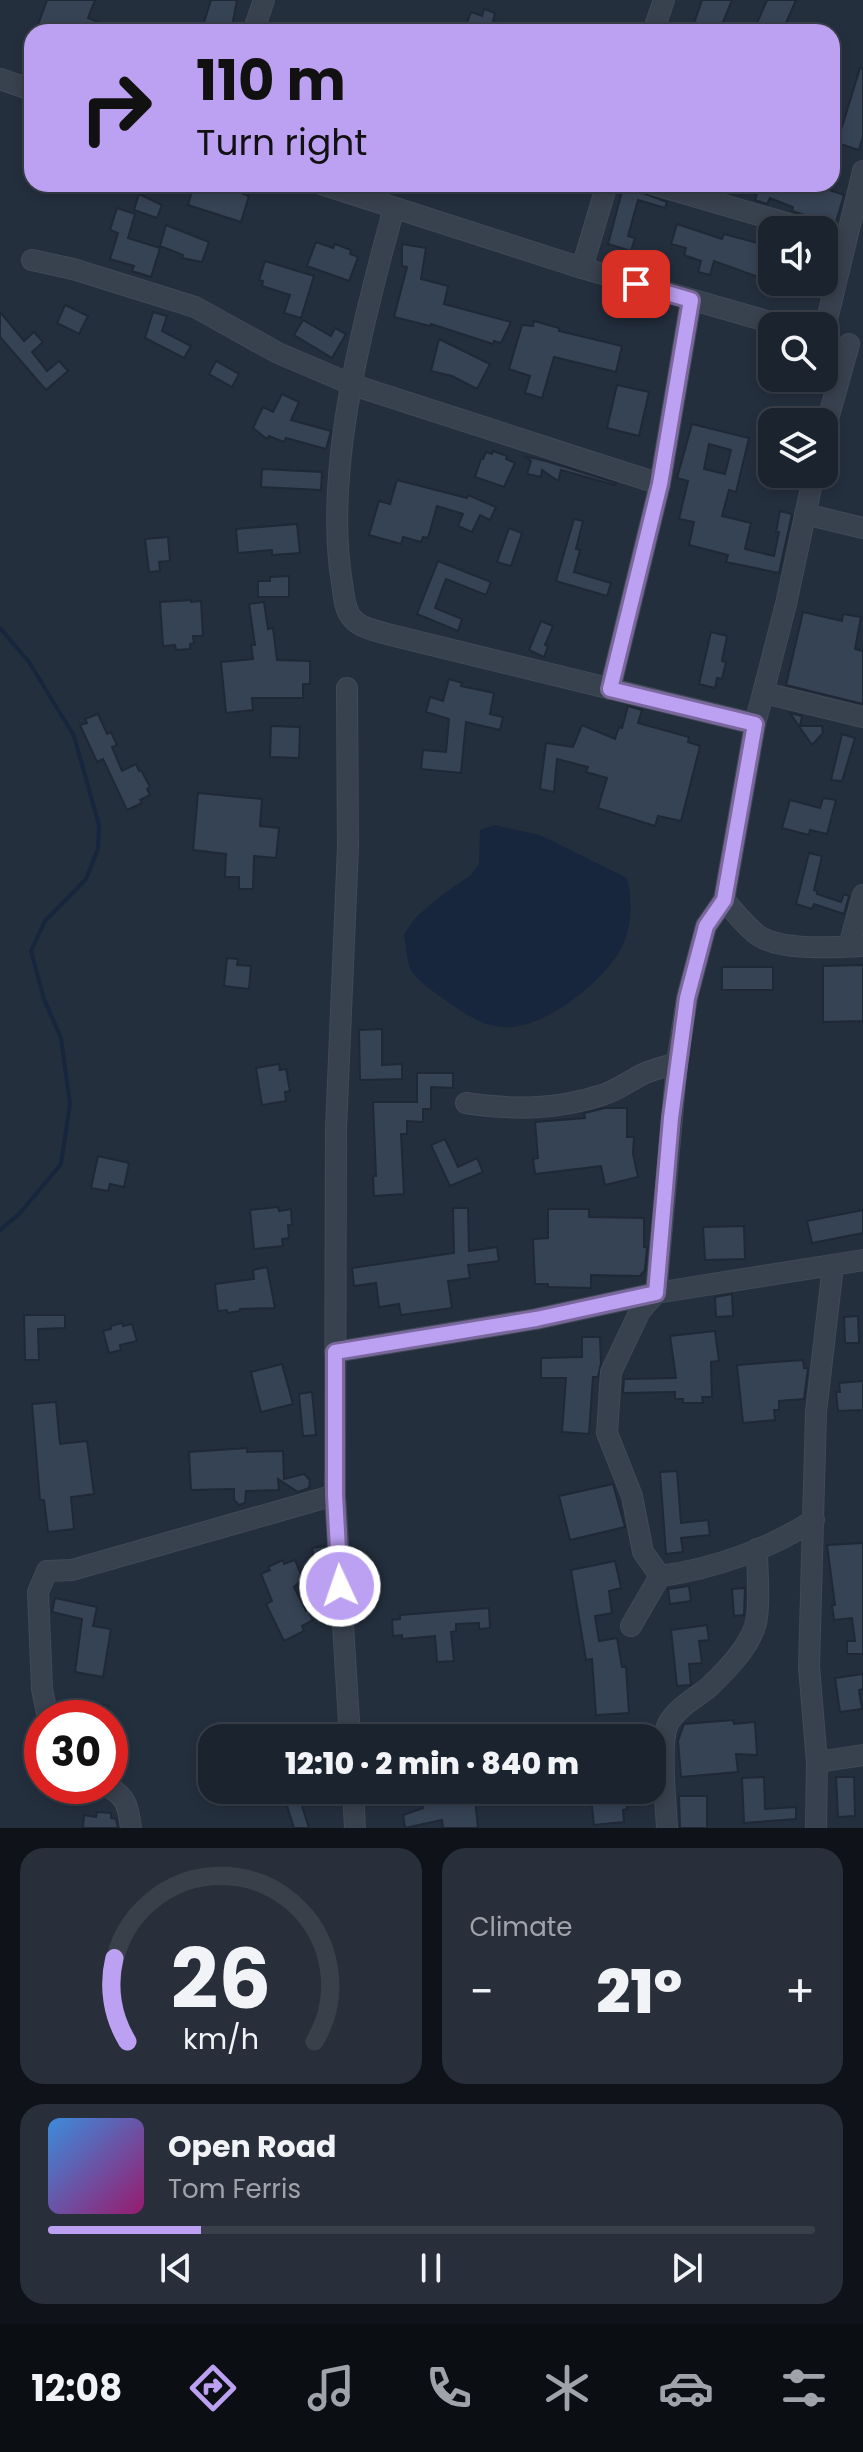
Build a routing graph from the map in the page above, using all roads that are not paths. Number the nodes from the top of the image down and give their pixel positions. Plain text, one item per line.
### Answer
1 (264, 0) edge
2 (664, 0) edge
3 (256, 24) edge
4 (656, 24) edge
5 (0, 79) edge
6 (24, 87) edge
7 (863, 171) edge
8 (345, 192) edge
9 (605, 192) edge
10 (679, 192) edge
11 (394, 208) junction
12 (762, 216) edge
13 (838, 238) edge
14 (847, 240) junction
15 (32, 260) dead end
16 (582, 268) junction
17 (691, 300) junction
18 (830, 312) edge
19 (758, 319) edge
20 (856, 346) edge
21 (353, 385) junction
22 (833, 408) edge
23 (660, 484) junction
24 (811, 488) edge
25 (805, 514) junction
26 (863, 528) edge
27 (347, 688) dead end
28 (610, 689) junction
29 (764, 693) junction
30 (863, 717) edge
31 (755, 724) junction
32 (863, 895) edge
33 (724, 900) junction
34 (856, 946) edge
35 (677, 1063) junction
36 (466, 1103) dead end
37 (863, 1260) edge
38 (833, 1266) junction
39 (656, 1293) junction
40 (335, 1352) junction
41 (335, 1495) junction
42 (814, 1520) junction
43 (757, 1549) junction
44 (660, 1576) junction
45 (631, 1626) dead end
46 (44, 1700) edge
47 (349, 1724) edge
48 (863, 1755) edge
49 (817, 1762) junction
50 (126, 1804) edge
51 (354, 1804) edge
52 (131, 1828) edge
53 (355, 1828) edge
54 (667, 1828) edge
55 (816, 1828) edge

1 - 3 street
2 - 4 street
5 - 6 street
7 - 14 street
8 - 11 street
9 - 16 street
10 - 12 street
11 - 16 street
11 - 21 street
13 - 14 street
14 - 18 street
15 - 21 street
16 - 17 street
17 - 19 street
17 - 23 street
20 - 22 street
21 - 23 street
21 - 28 street
23 - 28 street
24 - 25 street
25 - 26 street
25 - 29 street
27 - 40 street
28 - 31 street
29 - 30 street
29 - 31 street
31 - 33 street
32 - 34 street
33 - 34 street
33 - 35 street
35 - 36 street
35 - 39 street
37 - 38 street
38 - 39 street
38 - 42 street
39 - 40 street
39 - 44 street
40 - 41 street
41 - 46 street
41 - 47 street
42 - 43 street
42 - 49 street
43 - 44 street
43 - 54 street
44 - 45 street
48 - 49 street
49 - 55 street
50 - 52 street
51 - 53 street

